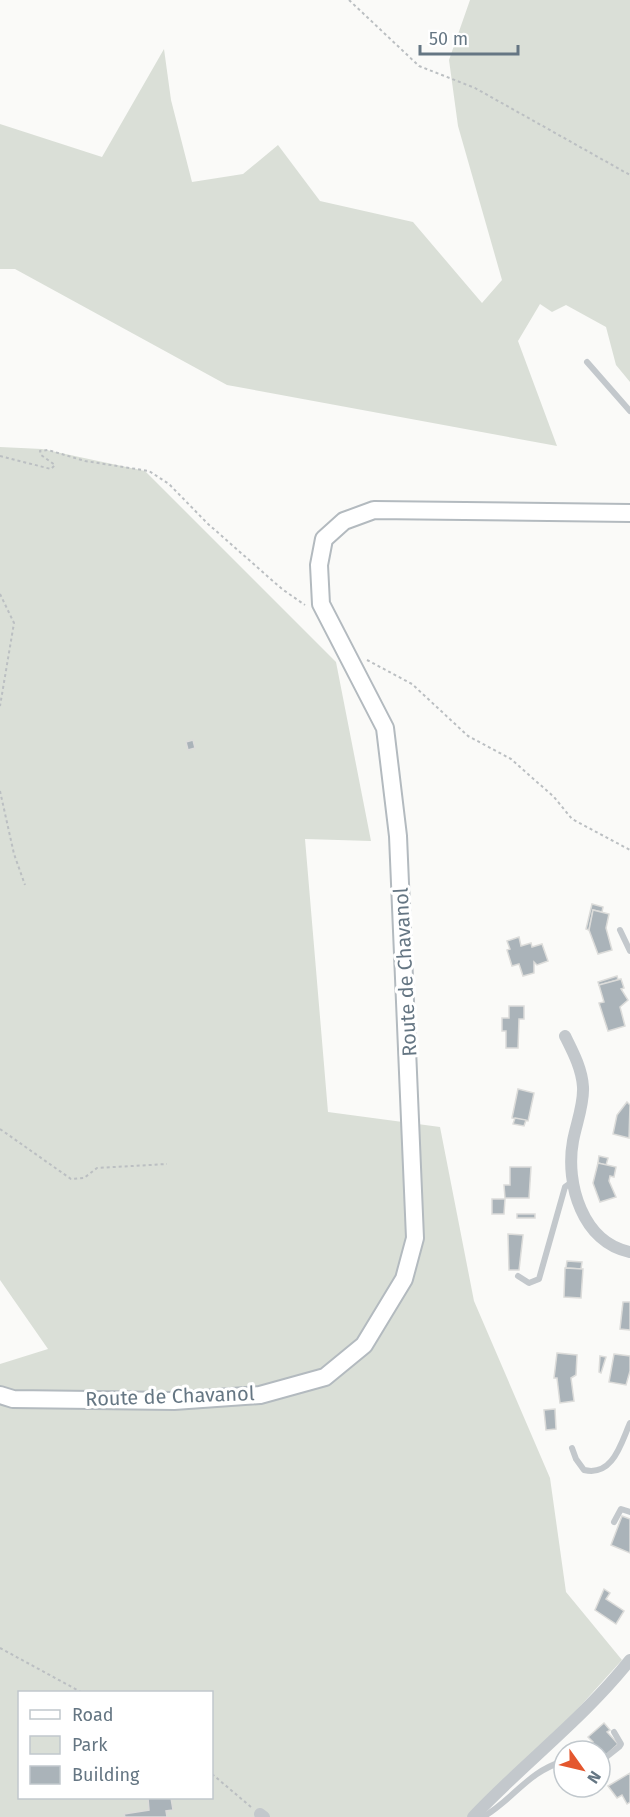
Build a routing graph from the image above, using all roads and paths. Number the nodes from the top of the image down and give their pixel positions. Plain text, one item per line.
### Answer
1 (349, 0) edge
2 (630, 174) edge
3 (587, 362) dead end
4 (630, 411) edge
5 (0, 456) edge
6 (630, 513) edge
7 (0, 594) edge
8 (308, 607) dead end
9 (342, 649) junction
10 (0, 706) edge
11 (0, 791) edge
12 (630, 850) edge
13 (25, 885) dead end
14 (620, 930) dead end
15 (630, 951) edge
16 (564, 1036) dead end
17 (0, 1129) edge
18 (167, 1164) dead end
19 (573, 1181) junction
20 (630, 1252) edge
21 (518, 1276) dead end
22 (0, 1395) edge
23 (630, 1423) edge
24 (572, 1448) dead end
25 (630, 1512) edge
26 (614, 1522) dead end
27 (0, 1648) edge
28 (630, 1660) edge
29 (79, 1691) edge
30 (614, 1732) dead end
31 (612, 1753) edge
32 (552, 1766) edge
33 (213, 1775) edge
34 (262, 1816) edge
35 (472, 1817) edge
36 (483, 1817) edge

1 - 2 path
3 - 4 lane
5 - 8 path
6 - 9 street, Route de Chavanol
7 - 10 path
9 - 12 path
9 - 22 street, Route de Chavanol
11 - 13 path
14 - 15 lane
16 - 19 street
17 - 18 path
19 - 20 street
19 - 21 lane
23 - 24 lane
25 - 26 lane
27 - 29 path
28 - 35 street
30 - 31 lane
32 - 36 lane
33 - 34 path

